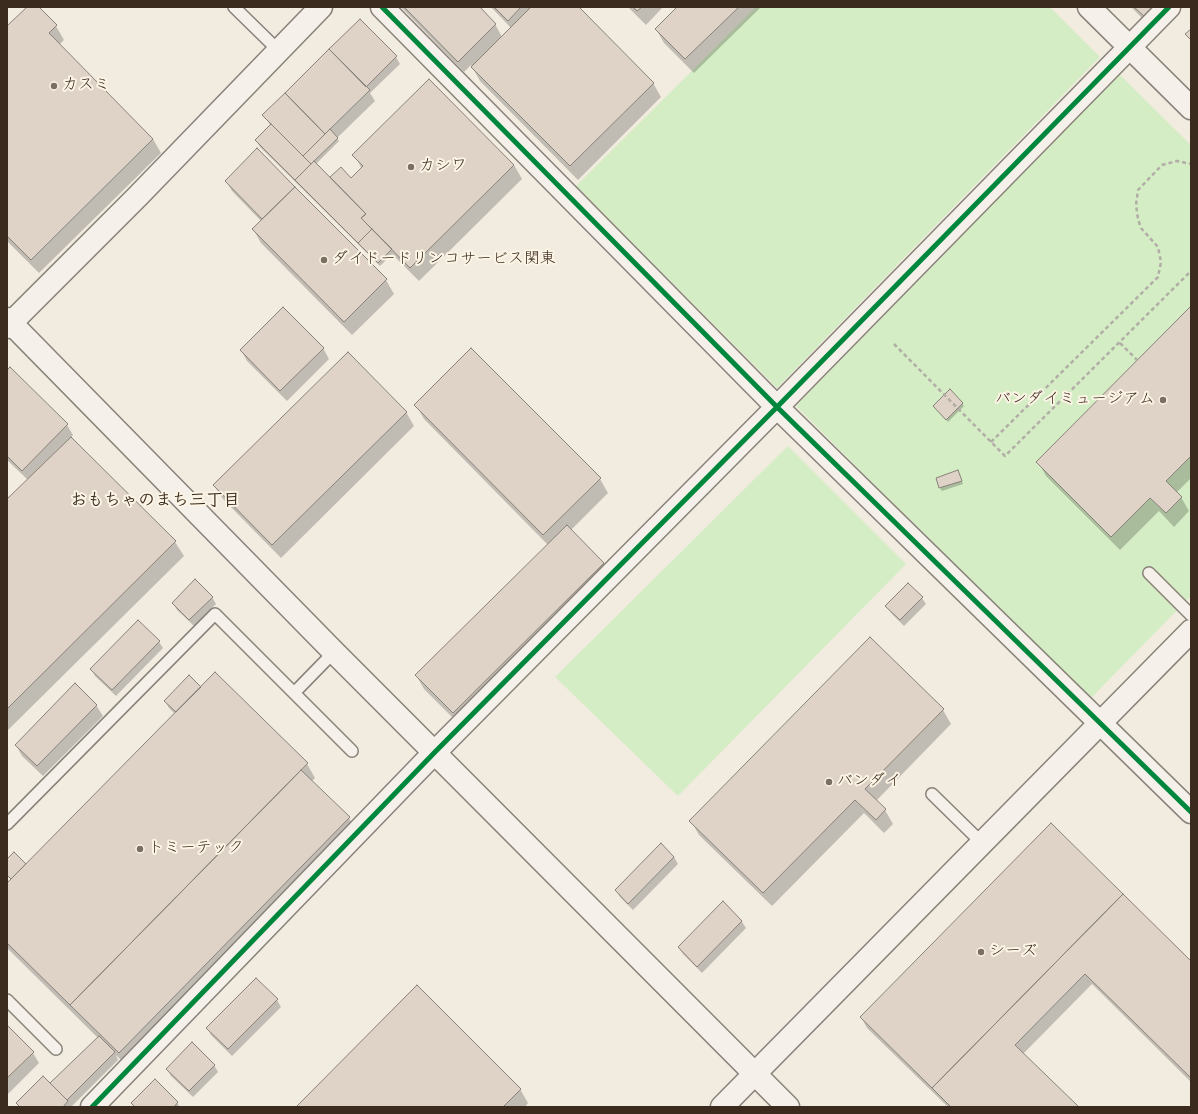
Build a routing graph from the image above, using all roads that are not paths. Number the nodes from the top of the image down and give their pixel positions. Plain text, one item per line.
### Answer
1 (234, 7) edge
2 (321, 7) edge
3 (382, 7) edge
4 (1089, 7) edge
5 (1169, 7) edge
6 (1130, 48) junction
7 (279, 51) junction
8 (1191, 108) edge
9 (8, 323) edge
10 (777, 407) junction
11 (1148, 573) dead end
12 (1191, 615) edge
13 (1191, 631) edge
14 (334, 652) junction
15 (294, 693) junction
16 (1101, 723) junction
17 (352, 751) dead end
18 (435, 752) junction
19 (932, 794) dead end
20 (1191, 812) edge
21 (7, 824) edge
22 (982, 843) junction
23 (7, 1000) edge
24 (56, 1050) dead end
25 (754, 1074) junction
26 (92, 1107) edge
27 (722, 1107) edge
28 (788, 1107) edge

1 - 7 lane
2 - 7 street
3 - 10 street
4 - 6 street
5 - 6 street
6 - 8 street
6 - 10 street
7 - 9 street
9 - 14 street
10 - 16 street
10 - 18 street
11 - 12 lane
13 - 16 street
14 - 15 lane
14 - 18 street
15 - 17 lane
15 - 21 lane
16 - 20 street
16 - 22 street
18 - 25 street
18 - 26 street
19 - 22 lane
22 - 25 street
23 - 24 lane
25 - 27 street
25 - 28 street

